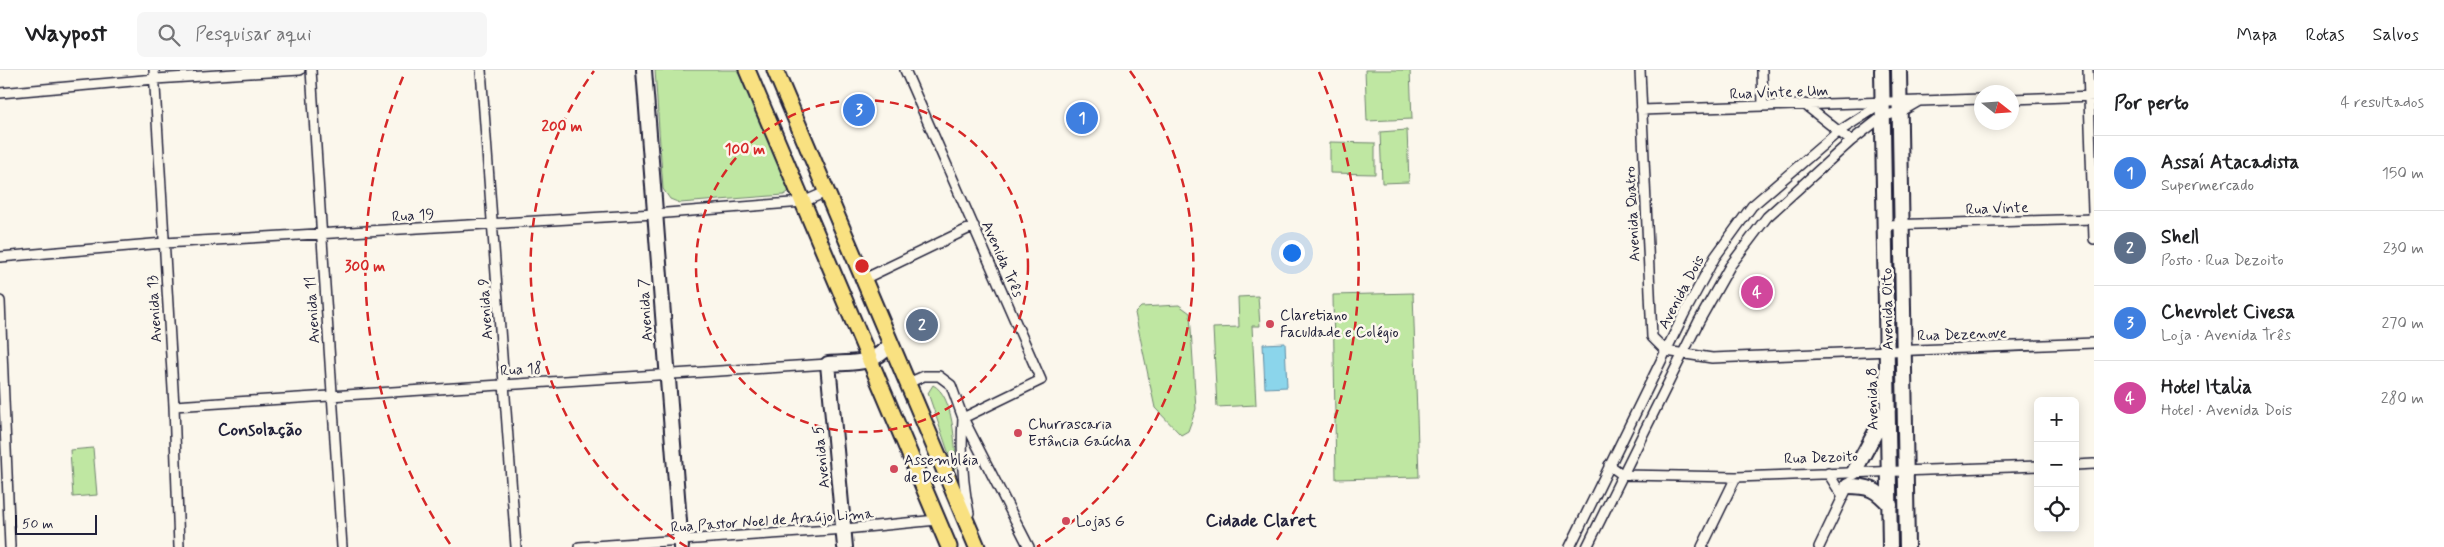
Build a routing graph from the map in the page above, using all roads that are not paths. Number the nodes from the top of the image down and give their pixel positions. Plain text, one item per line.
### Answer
1 (300, 70) edge
2 (311, 70) edge
3 (482, 70) edge
4 (644, 70) edge
5 (747, 70) edge
6 (775, 70) edge
7 (1640, 70) edge
8 (1762, 70) edge
9 (1882, 70) edge
10 (1899, 70) edge
11 (2088, 70) edge
12 (906, 71) edge
13 (155, 74) edge
14 (0, 93) edge
15 (2092, 96) edge
16 (2019, 99) edge
17 (1974, 100) edge
18 (1804, 104) junction
19 (1763, 106) junction
20 (1900, 106) junction
21 (1883, 109) junction
22 (1641, 110) junction
23 (1838, 132) junction
24 (1852, 141) junction
25 (812, 157) junction
26 (789, 169) junction
27 (826, 192) junction
28 (803, 202) junction
29 (654, 214) junction
30 (2094, 219) edge
31 (493, 224) junction
32 (1885, 225) junction
33 (1902, 225) junction
34 (974, 226) junction
35 (321, 235) junction
36 (846, 238) junction
37 (2094, 238) edge
38 (164, 243) junction
39 (821, 245) junction
40 (0, 257) edge
41 (864, 279) junction
42 (0, 301) edge
43 (2094, 343) edge
44 (891, 344) junction
45 (1666, 351) junction
46 (1904, 351) junction
47 (1887, 352) junction
48 (1682, 354) junction
49 (870, 362) junction
50 (828, 364) junction
51 (666, 374) junction
52 (908, 383) junction
53 (504, 386) junction
54 (332, 396) junction
55 (174, 406) junction
56 (1888, 409) junction
57 (963, 418) junction
58 (2, 426) edge
59 (2094, 464) edge
60 (1609, 465) junction
61 (2079, 465) edge
62 (2034, 466) edge
63 (1889, 471) junction
64 (1906, 471) junction
65 (1854, 472) junction
66 (1828, 473) junction
67 (1623, 475) junction
68 (1736, 476) junction
69 (1601, 485) junction
70 (1614, 492) junction
71 (1846, 492) junction
72 (1890, 505) junction
73 (937, 520) junction
74 (845, 529) junction
75 (680, 544) edge
76 (976, 545) edge
77 (10, 547) edge
78 (179, 547) edge
79 (342, 547) edge
80 (516, 547) edge
81 (580, 547) edge
82 (846, 547) edge
83 (949, 547) edge
84 (1029, 547) edge
85 (1570, 547) edge
86 (1587, 547) edge
87 (1702, 547) edge
88 (1819, 547) edge
89 (1890, 547) edge
90 (1908, 547) edge

1 - 13 street
2 - 35 street, Avenida 11
3 - 31 street, Avenida 9
4 - 29 street, Avenida 7
5 - 26 main road
6 - 25 main road
7 - 22 street, Avenida Quatro
8 - 19 street
9 - 21 street, Avenida 8
10 - 20 street, Avenida Oito
11 - 15 street
12 - 34 street, Avenida Três
13 - 14 street
13 - 38 street, Avenida 13
15 - 16 street
15 - 30 street
17 - 20 street, Rua Vinte e Um
18 - 19 street, Rua Vinte e Um
18 - 21 street, Rua Vinte e Um
18 - 23 street
19 - 22 street, Rua Vinte e Um
20 - 21 street
20 - 21 street, Rua Vinte e Um
20 - 33 street, Avenida Oito
21 - 23 street, Avenida Dois
21 - 24 street, Avenida Dois
21 - 32 street, Avenida 8
22 - 45 street, Avenida Quatro
23 - 24 street
23 - 45 street, Avenida Dois
24 - 48 street, Avenida Dois
25 - 26 main road
25 - 27 main road
26 - 28 main road
27 - 28 street, Rua 19
27 - 36 main road
28 - 29 street, Rua 19
28 - 39 main road
29 - 31 street, Rua 19
29 - 51 street, Avenida 7
30 - 33 street, Rua Vinte
30 - 37 street
31 - 35 street, Rua 19
31 - 53 street, Avenida 9
32 - 33 street, Rua Vinte
32 - 47 street, Avenida 8
33 - 46 street, Avenida Oito
34 - 41 street
34 - 57 street, Avenida Três
35 - 38 street, Rua 19
35 - 54 street, Avenida 11
36 - 39 main road
36 - 41 main road
38 - 40 street, Rua 19
38 - 55 street, Avenida 13
39 - 49 main road
41 - 44 main road
42 - 58 street
43 - 46 street, Rua Dezenove
44 - 49 street
44 - 52 main road
45 - 48 street, Rua Dezenove
45 - 60 street, Avenida Dois
46 - 47 street, Rua Dezenove
46 - 64 street, Avenida Oito
47 - 48 street, Rua Dezenove
47 - 56 street, Avenida 8
48 - 67 street, Avenida Dois
49 - 50 street, Rua 18
49 - 73 main road
50 - 51 street, Rua 18
50 - 74 street, Avenida 5
51 - 53 street, Rua 18
51 - 75 street, Avenida 7
52 - 57 street
52 - 76 main road
53 - 54 street, Rua 18
53 - 80 street, Avenida 9
54 - 55 street, Rua 18
54 - 79 street, Avenida 11
55 - 78 street, Avenida 13
56 - 63 street, Avenida 8
56 - 65 street
57 - 76 street
57 - 84 street
58 - 77 street
59 - 61 street
60 - 67 street
60 - 69 street, Avenida Dois
62 - 64 street, Rua Dezoito
63 - 64 street, Rua Dezoito
63 - 65 street, Rua Dezoito
63 - 72 street, Avenida 8
64 - 90 street, Avenida Oito
65 - 66 street, Rua Dezoito
65 - 71 street
66 - 68 street, Rua Dezoito
66 - 71 street
67 - 68 street, Rua Dezoito
67 - 70 street, Avenida Dois
68 - 87 street
69 - 70 street
69 - 85 street, Avenida Dois
70 - 86 street, Avenida Dois
71 - 72 street
71 - 88 street
72 - 89 street, Avenida 8
73 - 74 street, Rua Pastor Noel de Araújo Lima
73 - 83 main road
74 - 75 street, Rua Pastor Noel de Araújo Lima
74 - 82 street, Avenida 5
75 - 81 street, Rua Pastor Noel de Araújo Lima

